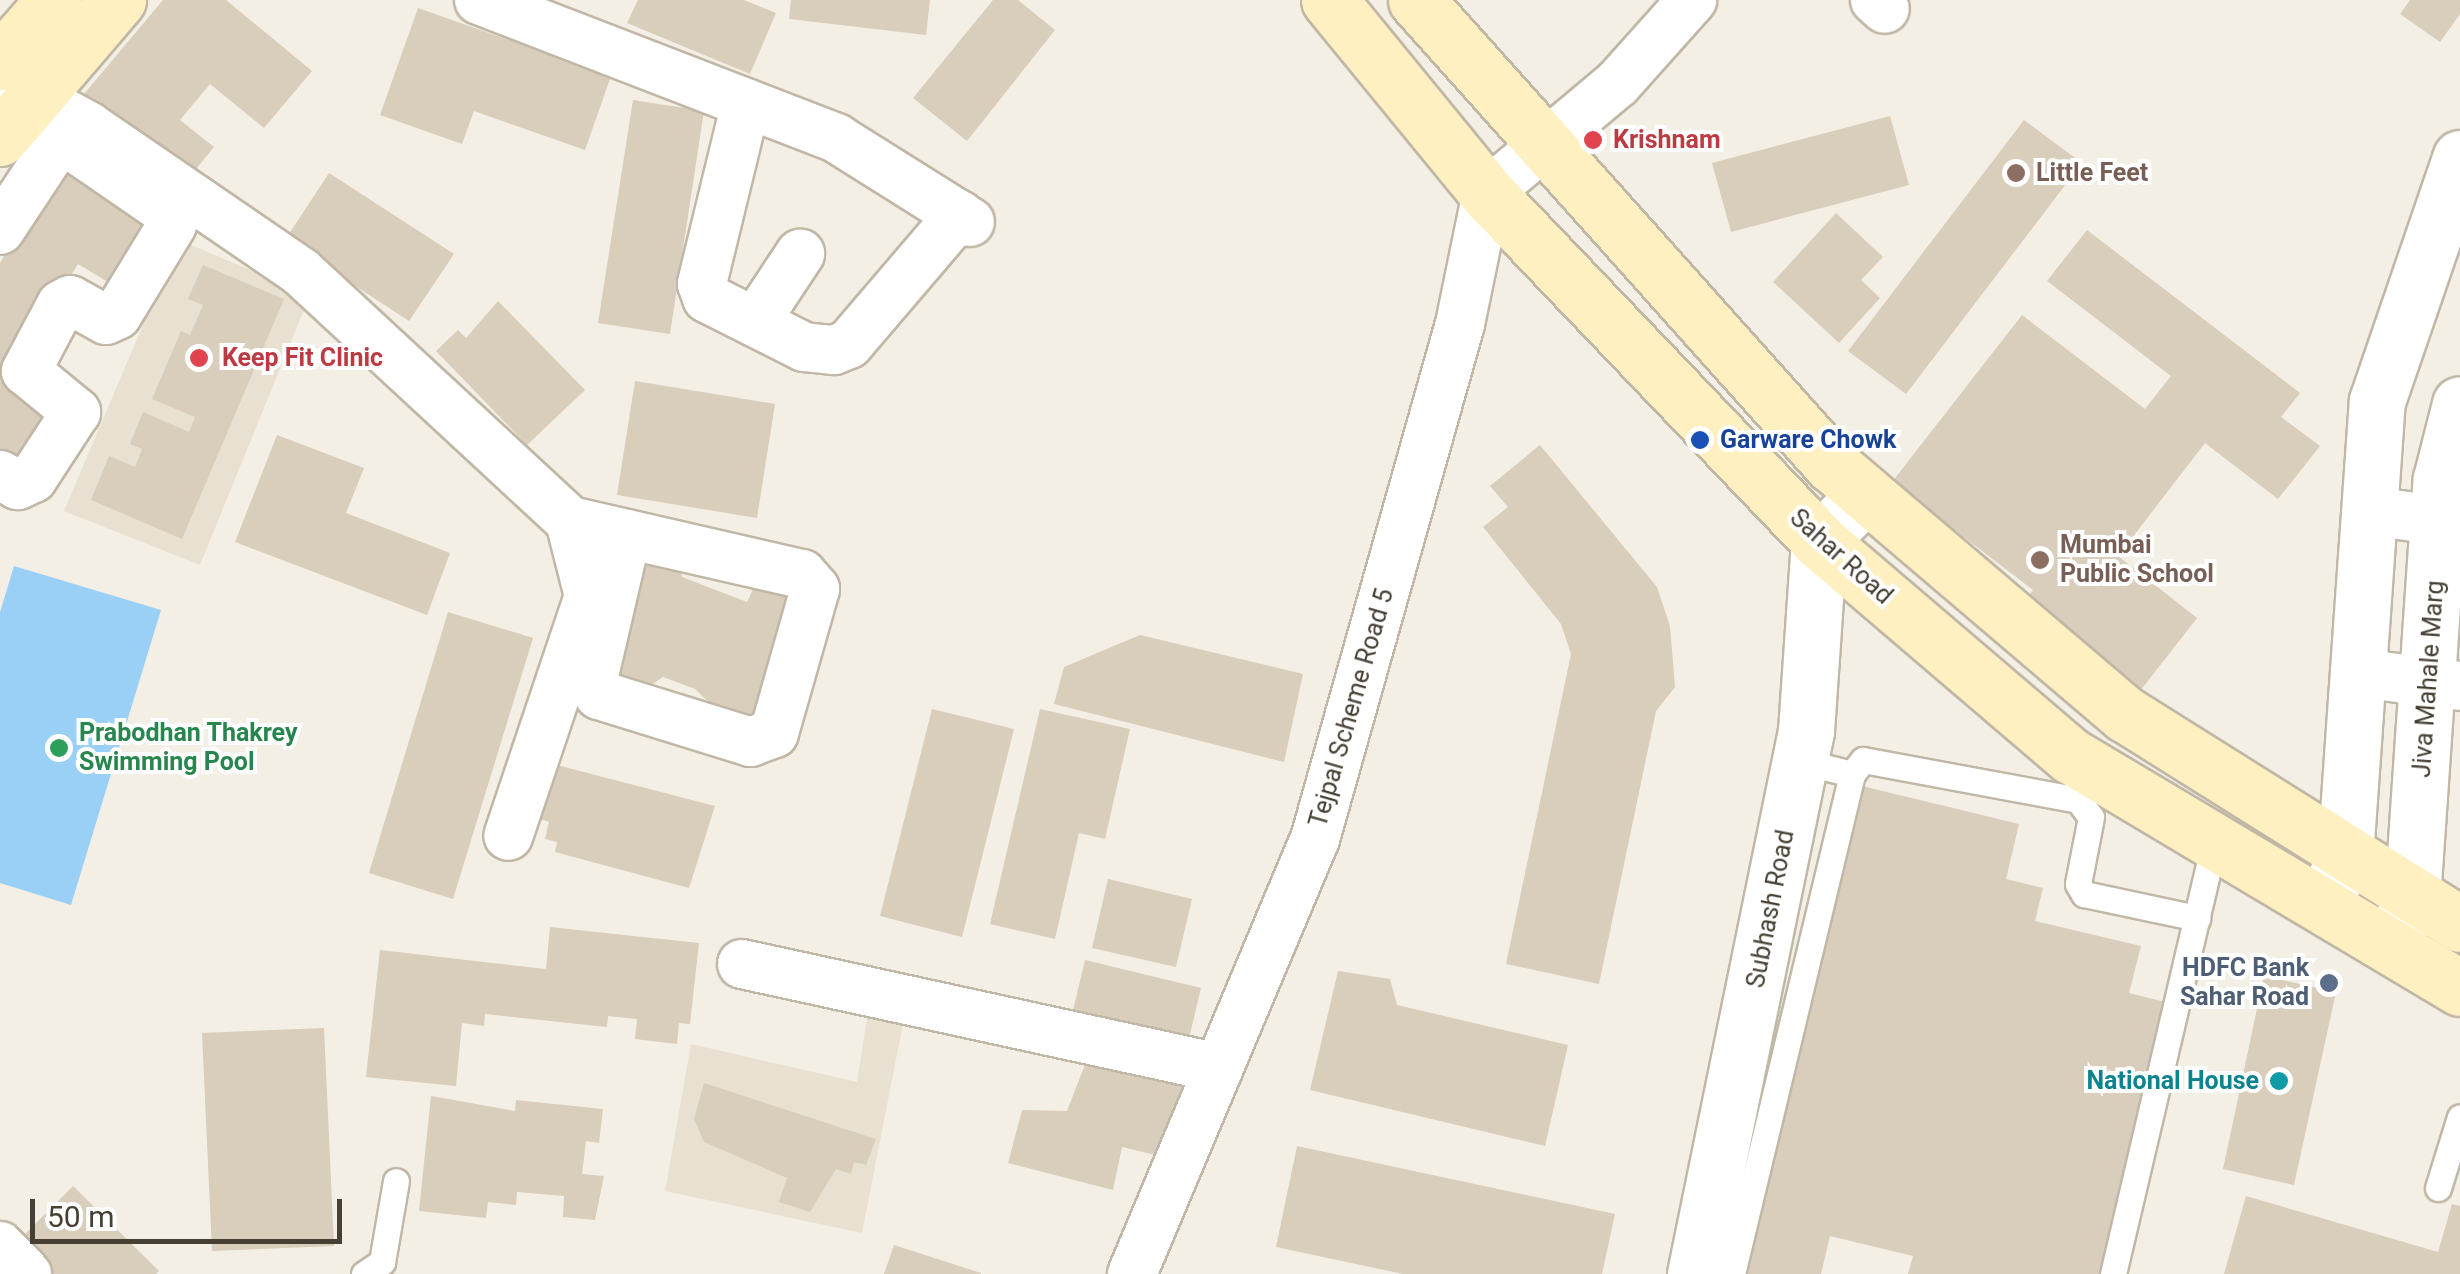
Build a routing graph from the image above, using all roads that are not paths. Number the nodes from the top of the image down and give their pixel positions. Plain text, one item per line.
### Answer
1 (54, 0) edge
2 (118, 0) edge
3 (479, 0) edge
4 (1329, 0) edge
5 (1692, 0) edge
6 (1424, 3) edge
7 (11, 78) edge
8 (746, 102) junction
9 (0, 138) edge
10 (1545, 146) junction
11 (2460, 158) edge
12 (1487, 193) junction
13 (6, 207) edge
14 (2447, 238) edge
15 (800, 254) dead end
16 (755, 322) junction
17 (2460, 404) edge
18 (0, 475) edge
19 (1866, 494) junction
20 (2369, 511) junction
21 (570, 521) junction
22 (2450, 522) edge
23 (627, 534) junction
24 (1819, 540) junction
25 (590, 634) junction
26 (2359, 673) junction
27 (2446, 684) edge
28 (1800, 761) junction
29 (1852, 774) junction
30 (508, 836) dead end
31 (2214, 847) junction
32 (2345, 856) junction
33 (2412, 898) junction
34 (2320, 911) junction
35 (2197, 918) junction
36 (2460, 924) edge
37 (2387, 951) junction
38 (742, 964) dead end
39 (2460, 988) edge
40 (1219, 1068) junction
41 (2460, 1116) edge
42 (396, 1182) dead end
43 (2438, 1188) dead end
44 (0, 1246) edge
45 (27, 1274) edge
46 (364, 1274) edge
47 (1132, 1274) edge
48 (1695, 1274) edge
49 (1732, 1274) edge
50 (2113, 1274) edge

1 - 7 main road
2 - 7 main road
3 - 8 street
4 - 12 main road, Sahar Road
5 - 10 street
6 - 10 main road
7 - 9 main road
7 - 21 street
8 - 16 street
8 - 16 street
10 - 12 street
10 - 19 main road
11 - 14 street
12 - 24 main road, Sahar Road
12 - 40 street, Tejpal Scheme Road 5
13 - 18 street
14 - 20 street
15 - 16 street
17 - 22 street, Jiva Mahale Marg
19 - 24 street
19 - 32 main road
20 - 22 street
20 - 26 street
21 - 23 street
21 - 25 street
22 - 27 street, Jiva Mahale Marg
23 - 25 street
23 - 25 street
24 - 28 street, Subhash Road
24 - 31 main road, Sahar Road
25 - 30 street
26 - 27 street
26 - 32 street
27 - 33 street, Jiva Mahale Marg
28 - 29 lane
28 - 48 street, Subhash Road
29 - 35 lane
29 - 49 lane
31 - 34 main road, Sahar Road
31 - 35 lane
32 - 33 main road
32 - 34 street
33 - 36 main road
33 - 37 street, Jiva Mahale Marg
34 - 37 main road, Sahar Road
35 - 50 lane
37 - 39 main road, Sahar Road
38 - 40 street
40 - 47 street, Tejpal Scheme Road 5
41 - 43 lane
42 - 46 lane
44 - 45 street

